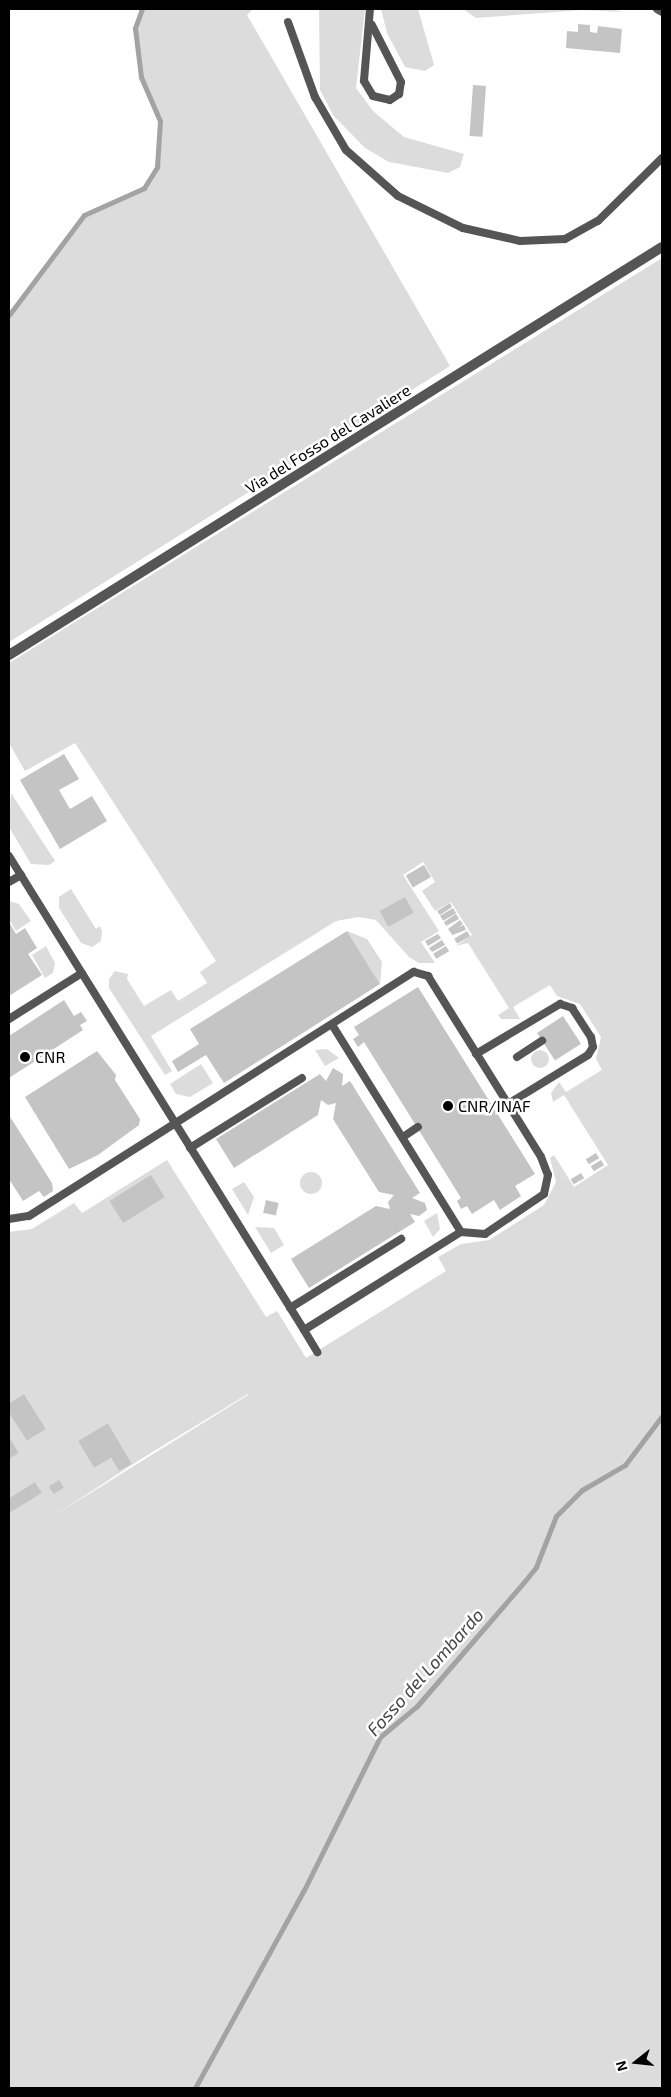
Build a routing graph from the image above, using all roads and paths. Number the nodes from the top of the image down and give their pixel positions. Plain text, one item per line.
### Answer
1 (370, 9) edge
2 (657, 9) edge
3 (662, 12) edge
4 (288, 22) dead end
5 (372, 25) junction
6 (662, 158) edge
7 (662, 247) edge
8 (9, 655) edge
9 (9, 856) edge
10 (20, 875) junction
11 (9, 882) edge
12 (82, 973) junction
13 (9, 1019) edge
14 (333, 1026) junction
15 (542, 1041) dead end
16 (476, 1054) junction
17 (517, 1057) dead end
18 (302, 1078) dead end
19 (508, 1104) junction
20 (176, 1124) junction
21 (418, 1127) dead end
22 (403, 1137) junction
23 (190, 1148) junction
24 (9, 1219) edge
25 (462, 1232) junction
26 (401, 1239) dead end
27 (290, 1308) junction
28 (304, 1330) junction
29 (317, 1352) dead end

1 - 5 lane
2 - 3 lane
4 - 6 lane
5 - 5 lane
7 - 8 street, Via del Fosso del Cavaliere
9 - 10 lane
10 - 11 lane
10 - 12 lane
12 - 13 lane
12 - 20 lane
14 - 16 lane
14 - 20 lane
14 - 22 lane
15 - 17 lane
16 - 19 lane
16 - 19 lane
18 - 23 lane
19 - 25 lane
20 - 23 lane
20 - 24 lane
21 - 22 lane
22 - 25 lane
23 - 27 lane
25 - 28 lane
26 - 27 lane
27 - 28 lane
28 - 29 lane

